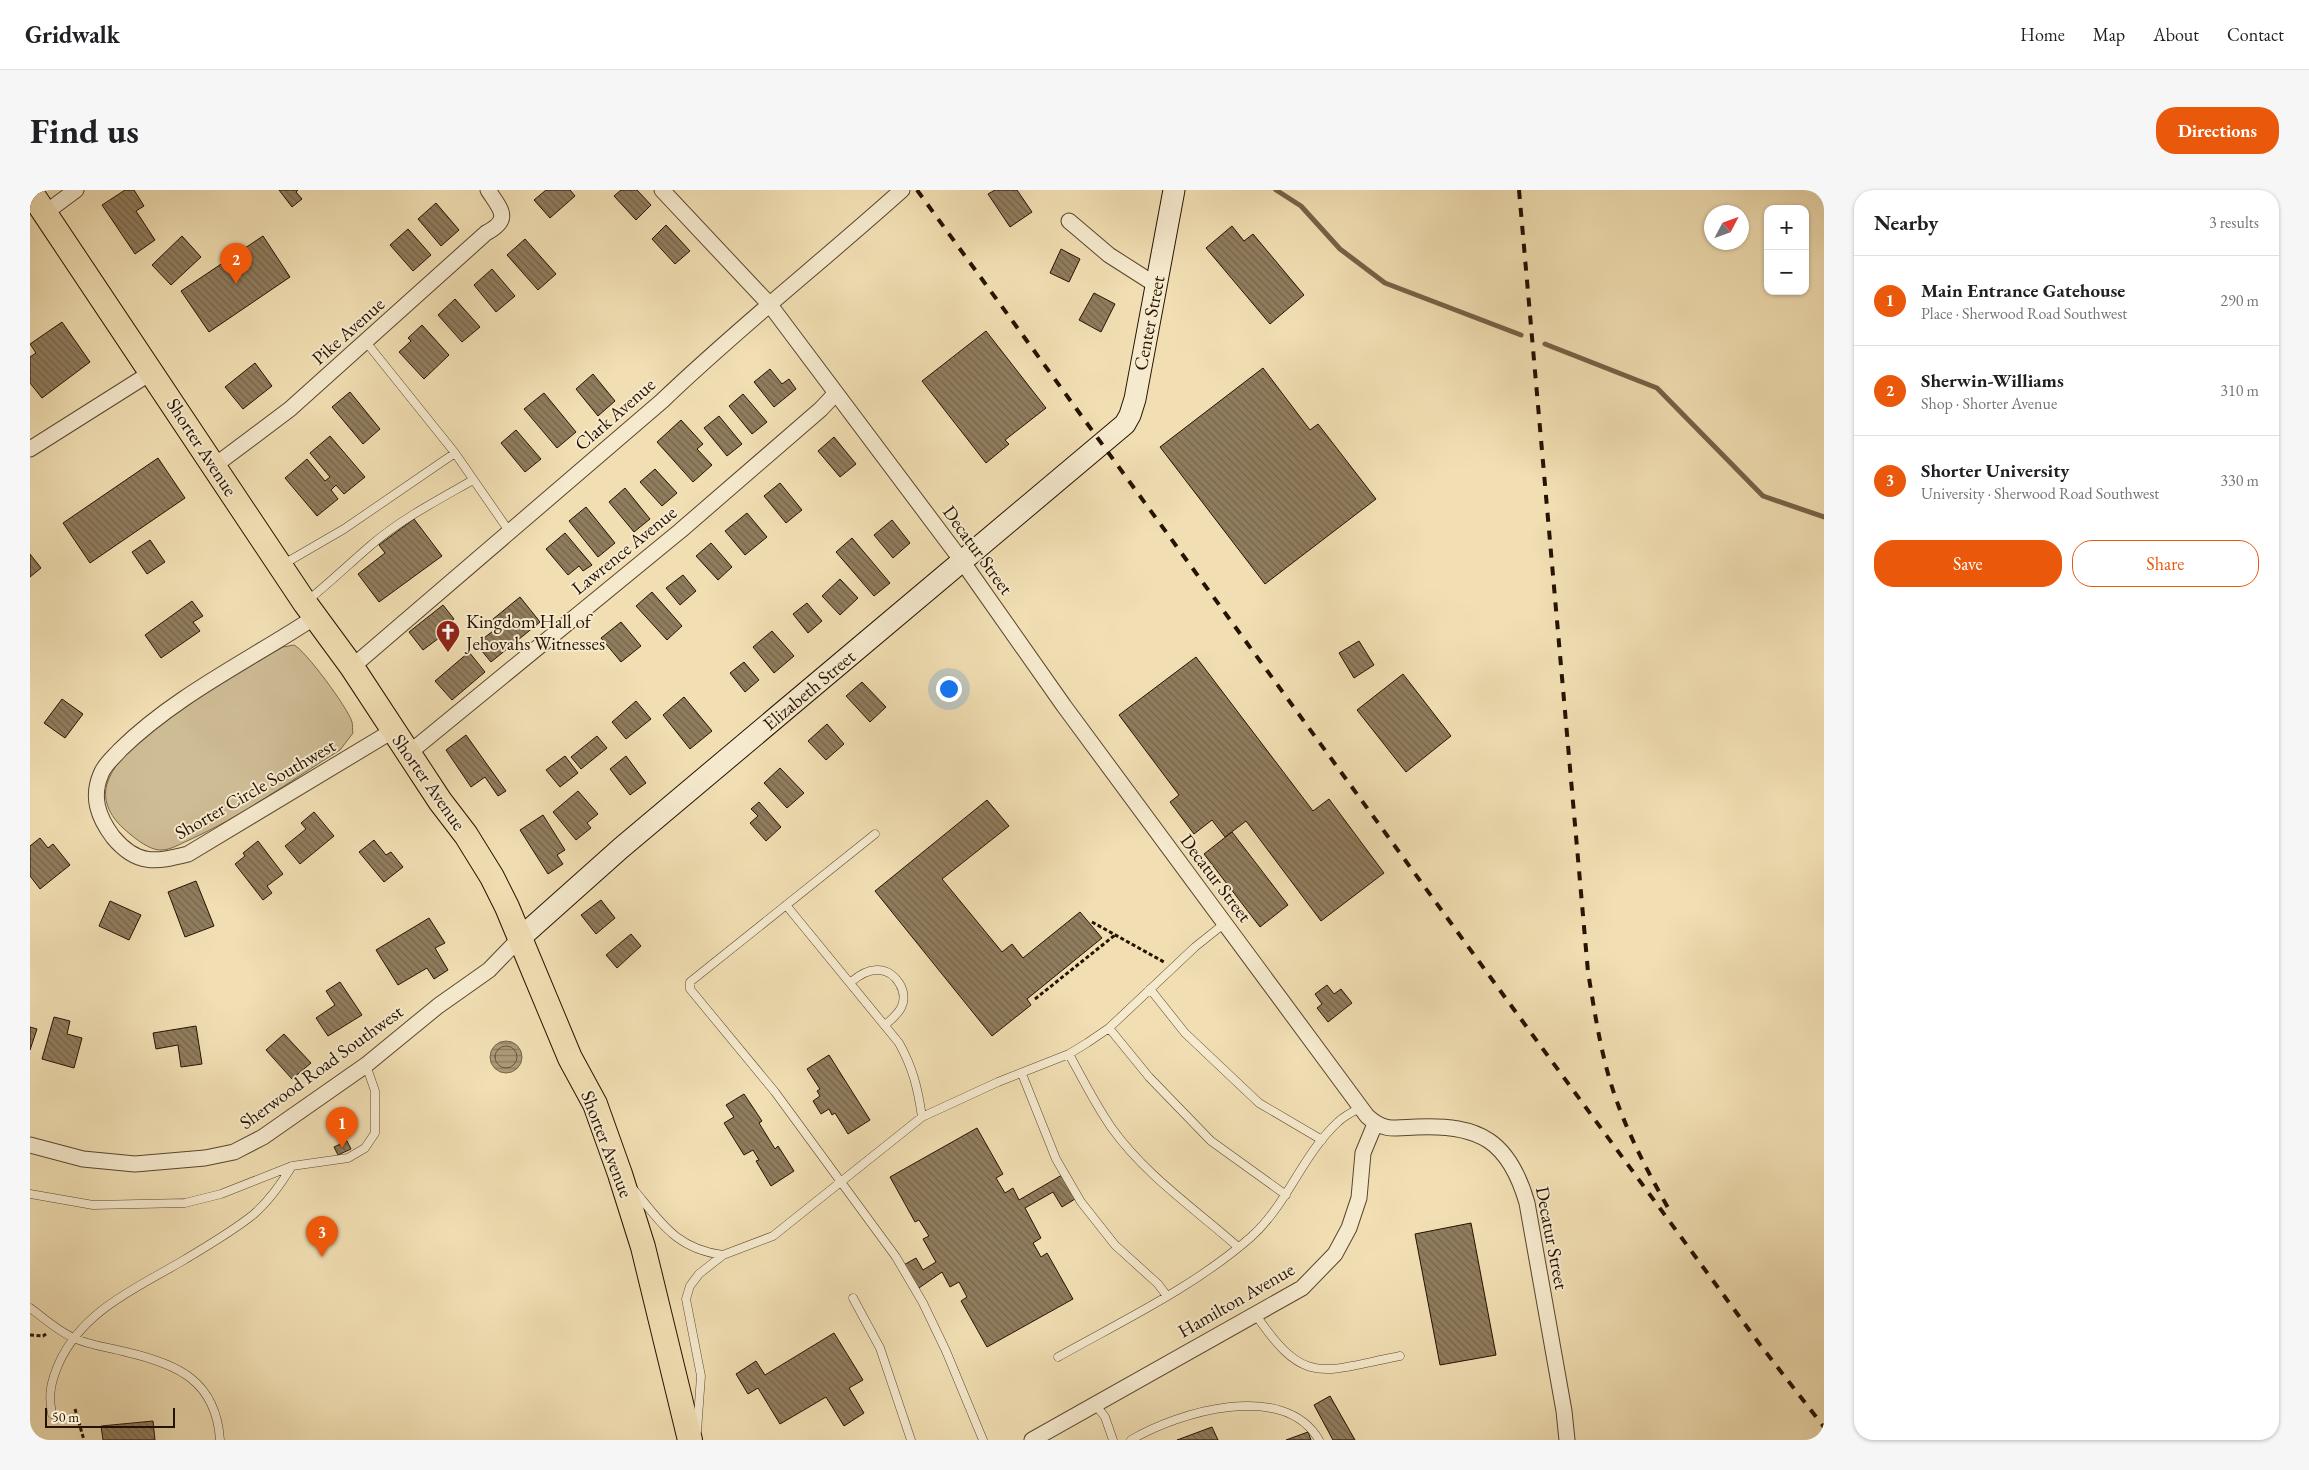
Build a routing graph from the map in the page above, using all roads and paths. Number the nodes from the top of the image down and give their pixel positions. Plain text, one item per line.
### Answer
1 (76, 190) edge
2 (488, 190) edge
3 (662, 190) edge
4 (902, 190) edge
5 (1174, 190) edge
6 (30, 191) edge
7 (45, 214) junction
8 (1069, 221) dead end
9 (1156, 285) junction
10 (770, 305) junction
11 (366, 342) junction
12 (152, 372) junction
13 (836, 393) junction
14 (1101, 443) joint
15 (30, 449) edge
16 (454, 453) junction
17 (214, 466) junction
18 (473, 480) junction
19 (509, 531) junction
20 (962, 561) junction
21 (281, 566) junction
22 (310, 610) junction
23 (352, 668) junction
24 (394, 730) junction
25 (409, 753) junction
26 (875, 834) dead end
27 (786, 905) junction
28 (1092, 922) dead end
29 (1225, 923) junction
30 (1115, 934) junction
31 (519, 939) junction
32 (1173, 968) junction
33 (850, 982) junction
34 (1150, 989) junction
35 (1036, 999) dead end
36 (885, 1025) junction
37 (1109, 1028) junction
38 (1069, 1054) junction
39 (366, 1065) junction
40 (1022, 1074) junction
41 (1360, 1108) junction
42 (922, 1117) junction
43 (1375, 1124) junction
44 (1322, 1140) junction
45 (30, 1145) edge
46 (292, 1166) junction
47 (620, 1174) junction
48 (842, 1180) junction
49 (30, 1194) edge
50 (1286, 1195) junction
51 (1238, 1247) junction
52 (722, 1255) junction
53 (1167, 1296) junction
54 (853, 1298) dead end
55 (30, 1308) edge
56 (1256, 1315) junction
57 (73, 1338) junction
58 (1400, 1356) dead end
59 (1058, 1357) dead end
60 (1095, 1404) junction
61 (75, 1409) dead end
62 (52, 1414) dead end
63 (84, 1440) edge
64 (220, 1440) edge
65 (690, 1440) edge
66 (696, 1440) edge
67 (911, 1440) edge
68 (983, 1440) edge
69 (1032, 1440) edge
70 (1113, 1440) edge
71 (1131, 1440) edge
72 (1319, 1440) edge
73 (1567, 1440) edge

1 - 7 street
2 - 11 street, Pike Avenue
3 - 10 street, Decatur Street
4 - 10 street, Clark Avenue
5 - 9 street, Center Street
6 - 7 main road, Shorter Avenue
7 - 12 main road, Shorter Avenue
8 - 9 street
9 - 14 street, Center Street
10 - 13 street, Decatur Street
10 - 19 street, Clark Avenue
11 - 16 lane
11 - 17 street, Pike Avenue
12 - 15 street
12 - 17 main road, Shorter Avenue
13 - 20 street, Decatur Street
13 - 25 street, Lawrence Avenue
14 - 20 street, Elizabeth Street
16 - 18 lane
16 - 21 lane
17 - 21 main road, Shorter Avenue
18 - 19 lane
18 - 22 lane
19 - 23 street, Clark Avenue
20 - 29 street, Decatur Street
20 - 31 street, Elizabeth Street
21 - 22 main road, Shorter Avenue
22 - 23 main road, Shorter Avenue
22 - 24 street, Shorter Circle Southwest
23 - 24 main road, Shorter Avenue
24 - 25 main road, Shorter Avenue
25 - 31 main road, Shorter Avenue
26 - 27 lane
27 - 33 lane
27 - 48 lane
28 - 30 path
29 - 32 lane
29 - 41 street, Decatur Street
30 - 32 path
30 - 35 path
31 - 39 street, Sherwood Road Southwest
31 - 47 main road, Shorter Avenue
32 - 34 lane
33 - 36 lane
33 - 36 lane
34 - 37 lane
34 - 44 lane
36 - 42 lane
37 - 38 lane
37 - 50 lane
38 - 40 lane
38 - 51 lane
39 - 45 street, Sherwood Road Southwest
39 - 46 lane
40 - 42 lane
40 - 53 lane
41 - 43 street, Decatur Street
41 - 44 lane
42 - 48 lane
43 - 56 street, Hamilton Avenue
43 - 73 street, Decatur Street
44 - 50 lane
46 - 49 lane
46 - 57 lane
47 - 52 lane
47 - 65 main road, Shorter Avenue
48 - 52 lane
48 - 68 lane
50 - 51 lane
51 - 53 lane
52 - 66 lane
53 - 59 lane
54 - 67 lane
55 - 57 lane
56 - 58 lane
56 - 60 street, Hamilton Avenue
57 - 62 lane
57 - 64 lane
60 - 69 street, Hamilton Avenue
60 - 70 lane
61 - 63 path
71 - 72 lane

